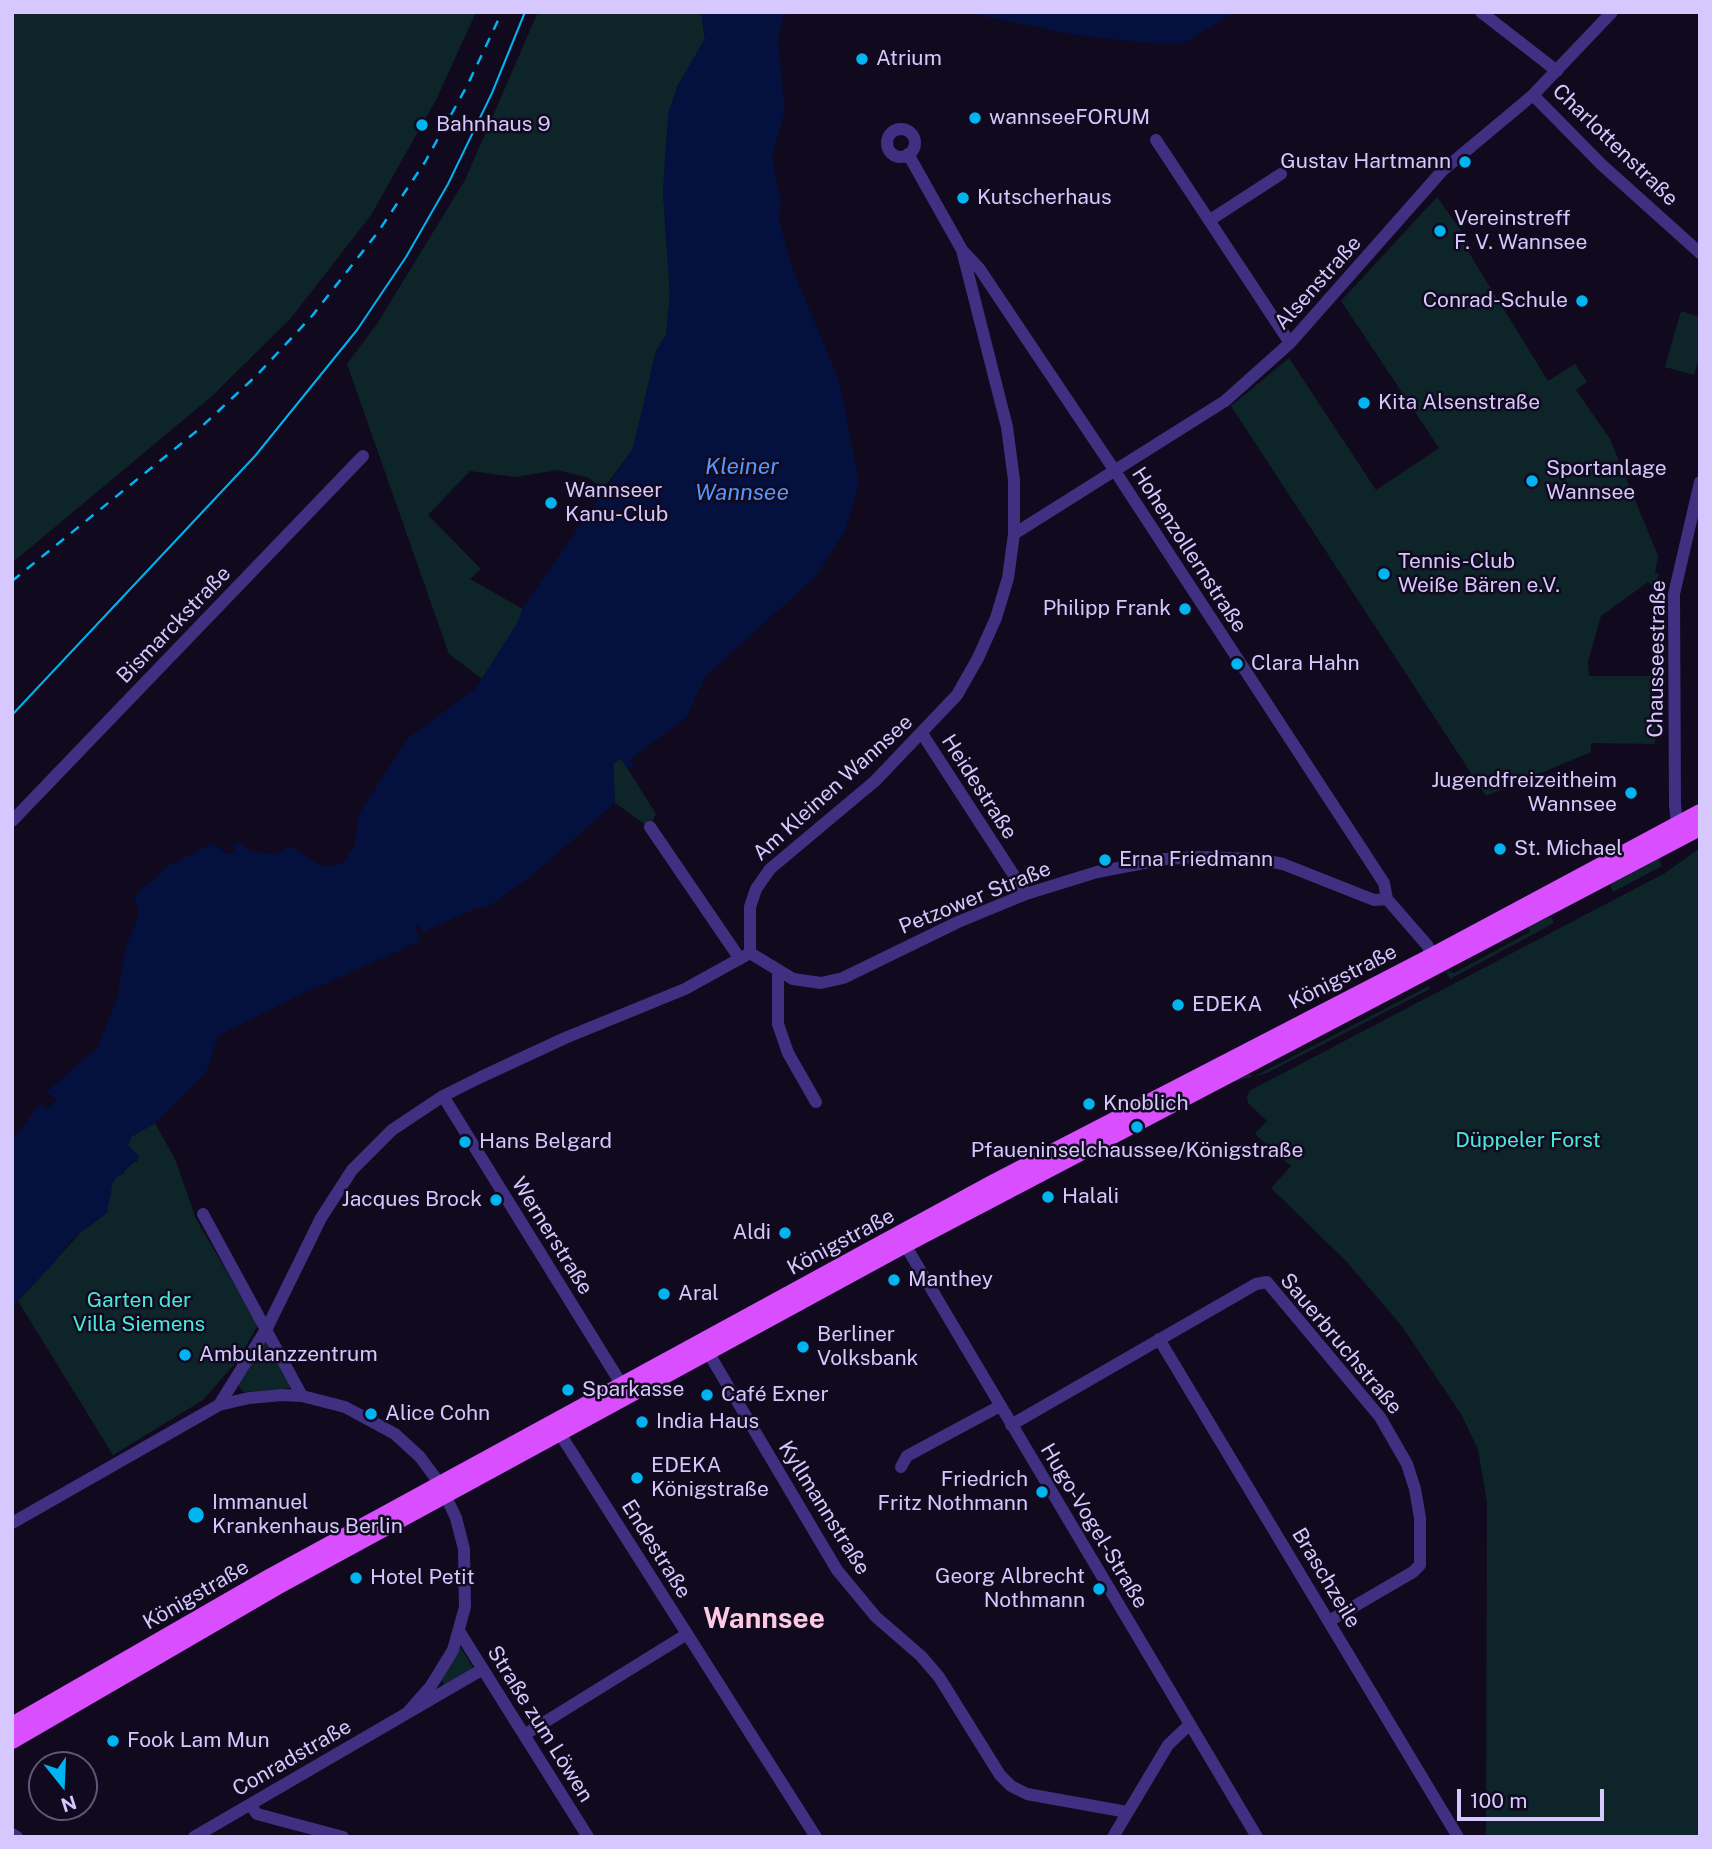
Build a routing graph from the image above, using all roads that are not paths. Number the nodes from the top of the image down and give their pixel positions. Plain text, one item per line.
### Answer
1 (1481, 12) edge
2 (1612, 12) edge
3 (1557, 71) junction
4 (1534, 95) junction
5 (1156, 141) dead end
6 (908, 154) dead end
7 (1281, 174) dead end
8 (1210, 220) junction
9 (962, 250) junction
10 (1700, 253) edge
11 (1290, 343) junction
12 (363, 456) dead end
13 (1115, 471) junction
14 (1700, 482) edge
15 (1014, 534) junction
16 (923, 735) junction
17 (1700, 812) edge
18 (12, 821) edge
19 (650, 827) dead end
20 (1700, 828) edge
21 (1678, 832) junction
22 (1026, 894) junction
23 (1387, 899) junction
24 (745, 956) junction
25 (1436, 961) junction
26 (778, 973) junction
27 (443, 1096) junction
28 (816, 1102) dead end
29 (203, 1214) dead end
30 (902, 1240) junction
31 (267, 1328) junction
32 (1159, 1339) junction
33 (705, 1347) junction
34 (625, 1390) junction
35 (302, 1396) junction
36 (219, 1405) junction
37 (1000, 1406) junction
38 (1011, 1425) junction
39 (556, 1428) junction
40 (901, 1467) dead end
41 (443, 1490) junction
42 (12, 1523) edge
43 (1329, 1621) junction
44 (459, 1631) junction
45 (687, 1634) junction
46 (483, 1669) junction
47 (408, 1712) junction
48 (1190, 1724) junction
49 (12, 1726) edge
50 (524, 1735) junction
51 (12, 1741) edge
52 (251, 1806) junction
53 (1127, 1812) junction
54 (194, 1837) edge
55 (343, 1837) edge
56 (588, 1837) edge
57 (816, 1837) edge
58 (1113, 1837) edge
59 (1257, 1837) edge
60 (1458, 1837) edge

1 - 3 street
2 - 3 street, Alsenstraße
3 - 4 street, Alsenstraße
4 - 10 street, Charlottenstraße
4 - 11 street, Alsenstraße
5 - 8 street
6 - 9 street, Hohenzollernstraße
7 - 8 street
8 - 11 street
9 - 13 street, Hohenzollernstraße
9 - 15 street, Am Kleinen Wannsee
11 - 13 street, Alsenstraße
12 - 18 street, Bismarckstraße
13 - 15 street, Alsenstraße
13 - 23 street, Hohenzollernstraße
14 - 21 street, Chausseestraße
15 - 16 street, Am Kleinen Wannsee
16 - 22 street, Heidestraße
16 - 24 street, Am Kleinen Wannsee
17 - 21 main road, Königstraße
19 - 24 street
20 - 21 main road, Königstraße
21 - 25 main road, Königstraße
22 - 23 street, Petzower Straße
22 - 26 street, Petzower Straße
23 - 25 street, Hohenzollernstraße
24 - 26 street, Petzower Straße
24 - 27 street
25 - 30 main road, Königstraße
26 - 28 street
27 - 31 street
27 - 34 street, Wernerstraße
29 - 31 street
30 - 33 main road, Königstraße
30 - 37 street, Hugo-Vogel-Straße
31 - 35 street
31 - 36 street
32 - 38 street, Sauerbruchstraße
32 - 43 street, Braschzeile
32 - 43 street, Sauerbruchstraße
33 - 34 main road, Königstraße
33 - 53 street, Kyllmannstraße
34 - 39 main road, Königstraße
35 - 36 street, Conradstraße
35 - 41 street, Conradstraße
36 - 42 street
37 - 38 street, Hugo-Vogel-Straße
37 - 40 street
38 - 48 street, Hugo-Vogel-Straße
39 - 41 main road, Königstraße
39 - 45 street, Endestraße
41 - 44 street, Conradstraße
41 - 49 main road, Königstraße
41 - 51 main road, Königstraße
43 - 60 street, Braschzeile
44 - 46 street, Straße zum Löwen
44 - 47 street, Conradstraße
45 - 50 street
45 - 57 street, Endestraße
46 - 47 street, Conradstraße
46 - 50 street, Straße zum Löwen
47 - 52 street, Conradstraße
48 - 53 street
48 - 59 street, Hugo-Vogel-Straße
50 - 56 street, Straße zum Löwen
52 - 54 street, Conradstraße
52 - 55 street
53 - 58 street

